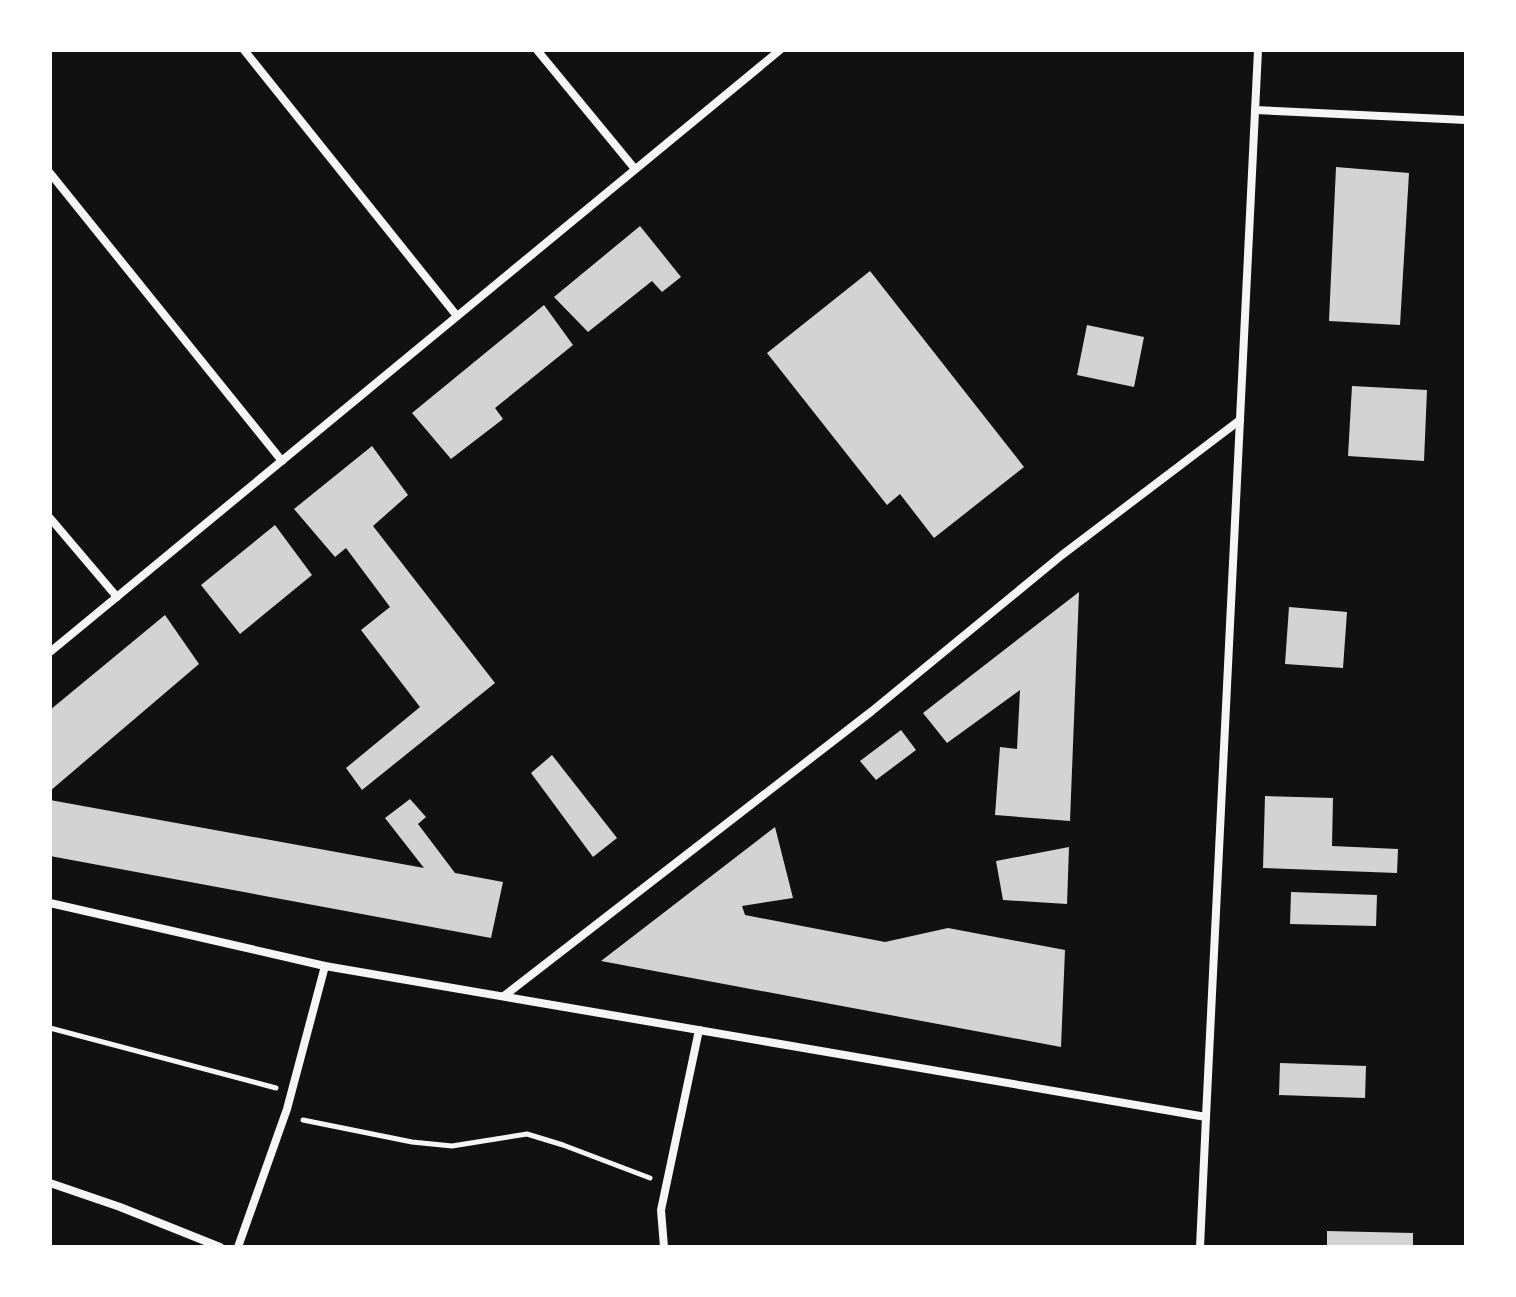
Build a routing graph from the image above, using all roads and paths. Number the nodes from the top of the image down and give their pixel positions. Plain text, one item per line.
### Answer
1 (244, 50) edge
2 (537, 50) edge
3 (780, 50) edge
4 (1258, 50) edge
5 (1255, 110) junction
6 (1466, 120) edge
7 (635, 169) junction
8 (50, 173) edge
9 (457, 316) junction
10 (1240, 420) junction
11 (282, 461) junction
12 (50, 518) edge
13 (117, 597) junction
14 (50, 652) edge
15 (50, 903) edge
16 (325, 966) junction
17 (504, 996) junction
18 (50, 1028) edge
19 (699, 1030) junction
20 (292, 1092) junction
21 (284, 1117) junction
22 (1206, 1117) junction
23 (50, 1183) edge
24 (666, 1184) junction
25 (220, 1247) edge
26 (238, 1247) edge
27 (664, 1247) edge
28 (1200, 1247) edge

1 - 9 street
2 - 7 street
3 - 7 street
4 - 5 street
5 - 6 street
5 - 10 street
7 - 9 street
8 - 11 street
9 - 11 street
10 - 17 street
10 - 22 street
11 - 13 street
12 - 13 street
13 - 14 street
15 - 16 street
16 - 17 street
16 - 20 street
17 - 19 street
18 - 20 path
19 - 22 street
19 - 24 street
20 - 21 street
21 - 24 path
21 - 26 street
22 - 28 street
23 - 25 street
24 - 27 street

